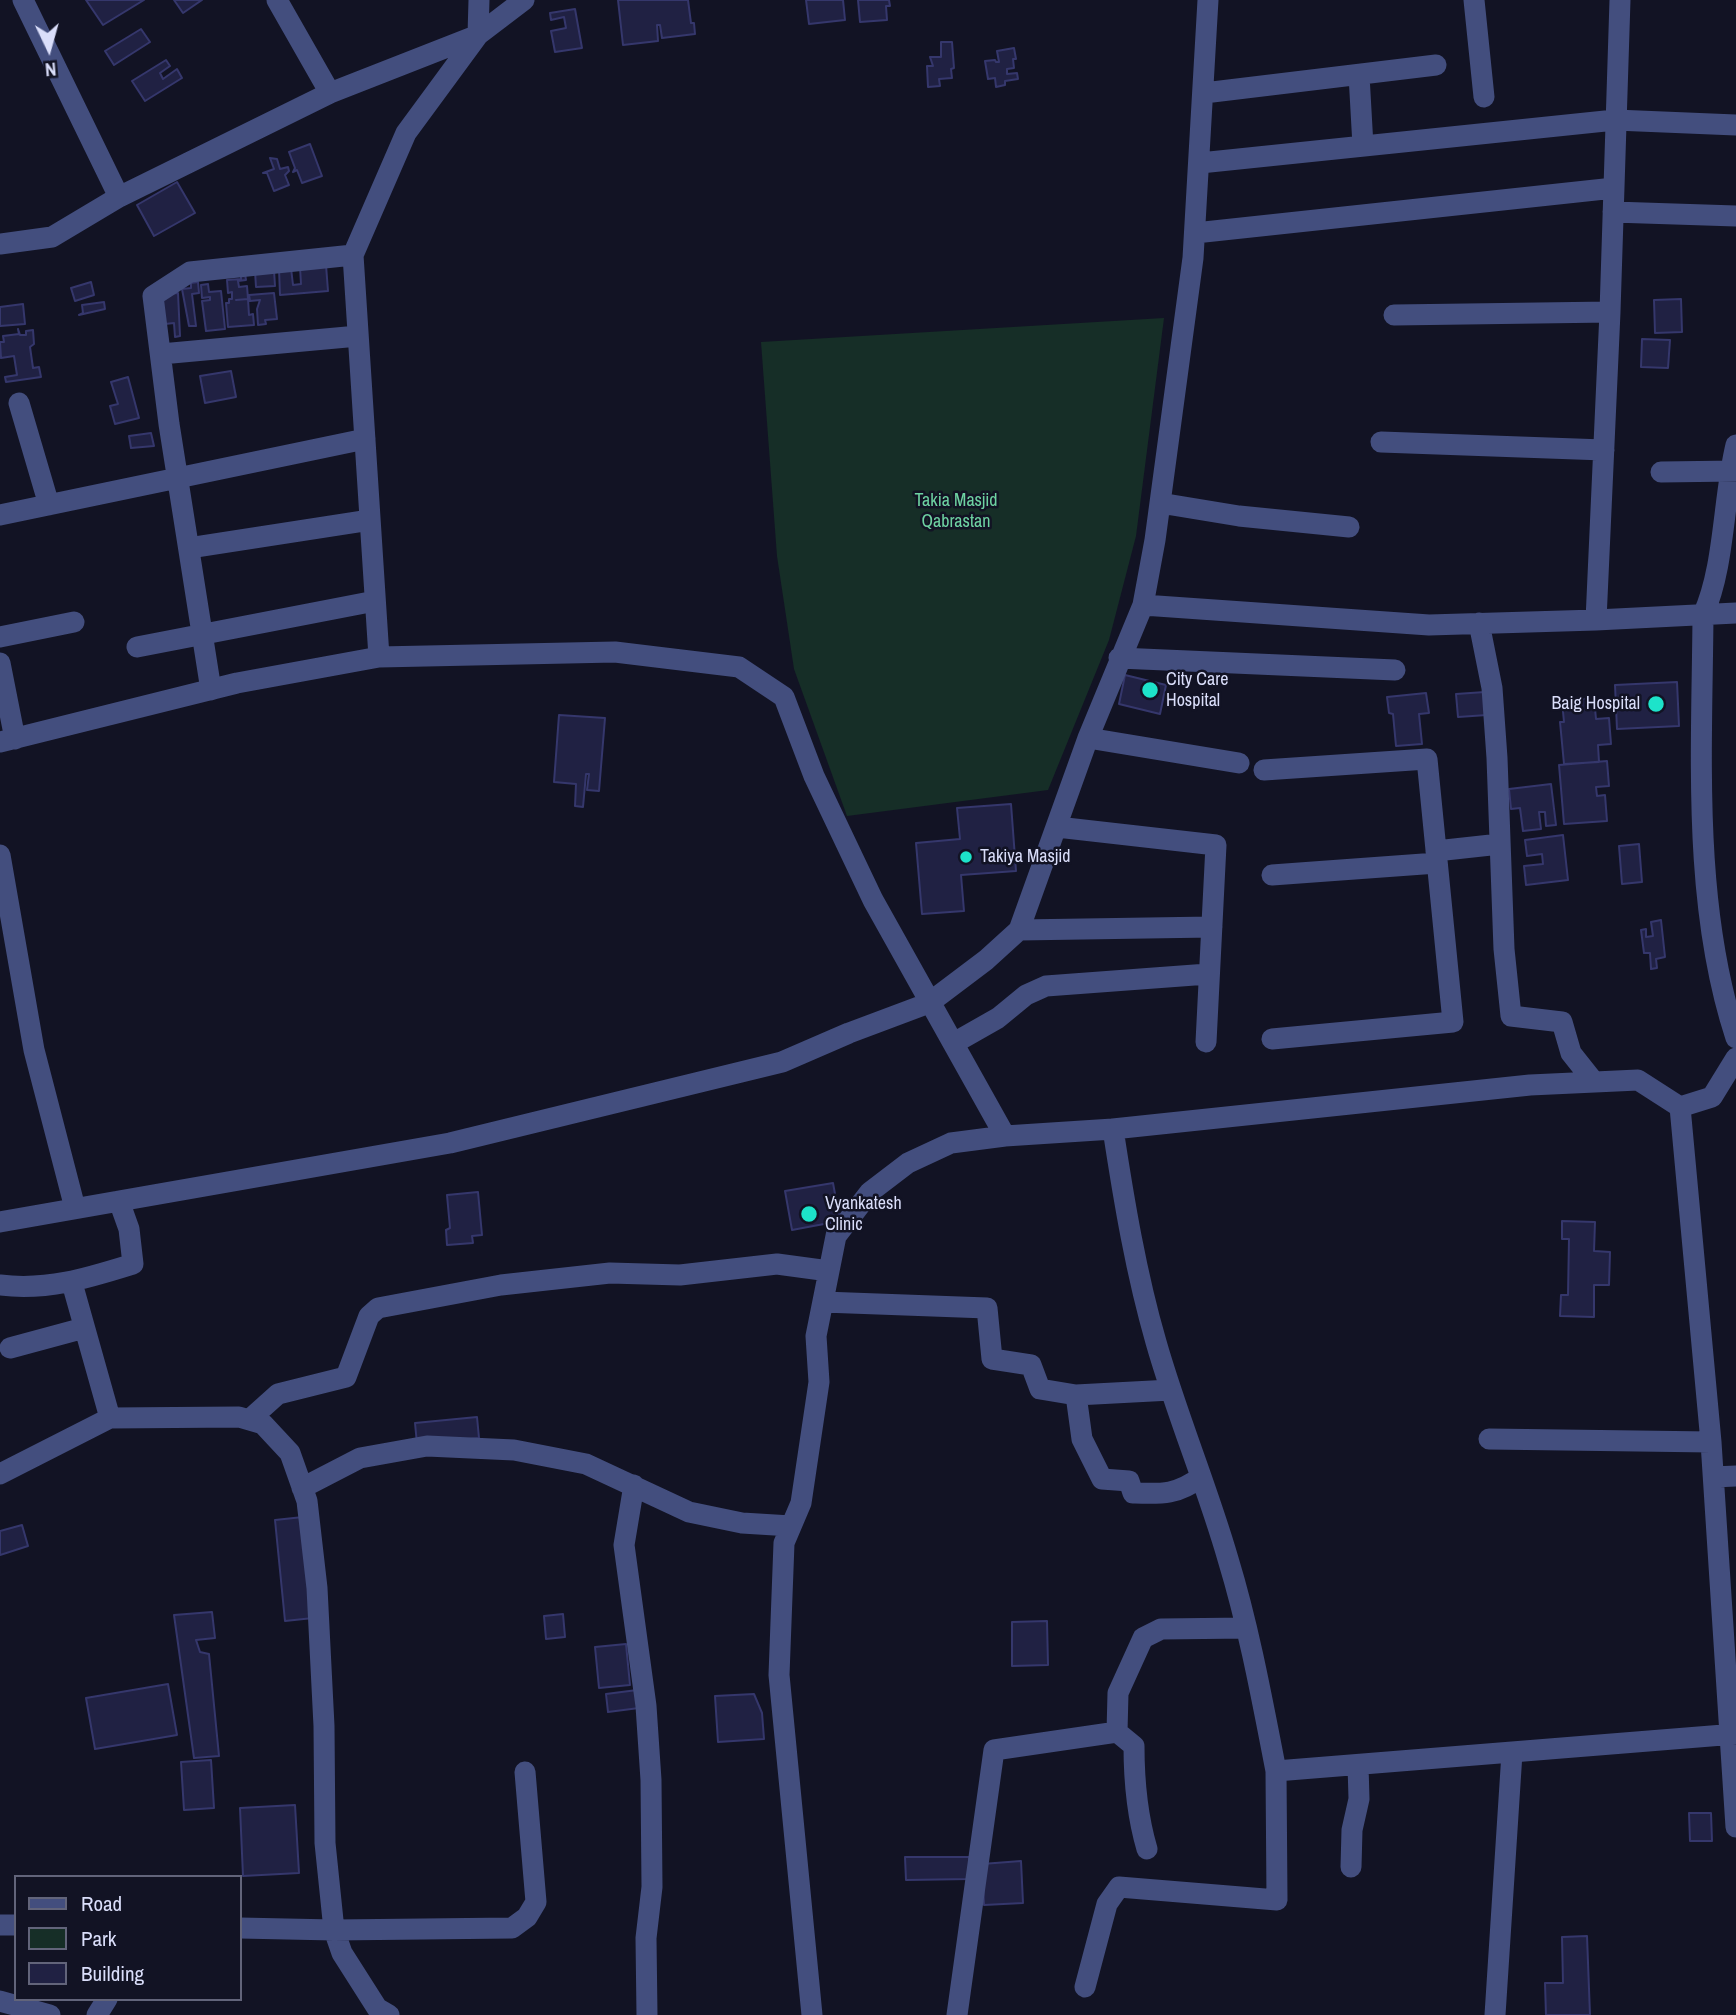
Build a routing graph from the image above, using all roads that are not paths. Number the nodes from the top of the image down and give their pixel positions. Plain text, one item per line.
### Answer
1 (23, 0) edge
2 (277, 0) edge
3 (479, 0) edge
4 (524, 0) edge
5 (1208, 0) edge
6 (1474, 0) edge
7 (1620, 0) edge
8 (478, 35) junction
9 (1436, 65) dead end
10 (1359, 75) junction
11 (330, 93) junction
12 (1204, 93) junction
13 (1484, 97) dead end
14 (1615, 120) junction
15 (1736, 125) edge
16 (1363, 146) junction
17 (1200, 163) junction
18 (1614, 188) junction
19 (119, 197) junction
20 (1613, 212) junction
21 (1736, 216) edge
22 (1195, 233) junction
23 (0, 244) edge
24 (353, 255) junction
25 (1610, 312) junction
26 (1394, 314) dead end
27 (358, 335) junction
28 (160, 354) junction
29 (19, 403) dead end
30 (365, 439) junction
31 (1381, 442) dead end
32 (1736, 444) edge
33 (1604, 450) junction
34 (1733, 471) edge
35 (1661, 472) dead end
36 (178, 478) junction
37 (1160, 503) junction
38 (49, 505) junction
39 (0, 516) edge
40 (370, 520) junction
41 (1349, 527) dead end
42 (189, 548) junction
43 (375, 601) junction
44 (1143, 605) junction
45 (1736, 613) edge
46 (1703, 614) junction
47 (1596, 620) junction
48 (74, 622) dead end
49 (1479, 623) junction
50 (202, 635) junction
51 (0, 637) edge
52 (137, 648) dead end
53 (379, 657) junction
54 (1119, 658) junction
55 (0, 663) edge
56 (1395, 670) dead end
57 (211, 690) junction
58 (1088, 738) junction
59 (7, 741) edge
60 (1239, 763) dead end
61 (1264, 770) dead end
62 (1057, 827) junction
63 (1500, 844) junction
64 (0, 855) edge
65 (1437, 857) junction
66 (1272, 875) dead end
67 (1212, 927) junction
68 (1019, 930) junction
69 (1209, 974) junction
70 (929, 1003) junction
71 (1736, 1038) edge
72 (1272, 1039) dead end
73 (1206, 1042) dead end
74 (954, 1043) junction
75 (1736, 1058) edge
76 (1594, 1082) junction
77 (1680, 1107) junction
78 (1113, 1129) junction
79 (1005, 1136) junction
80 (119, 1200) junction
81 (75, 1208) junction
82 (0, 1222) edge
83 (829, 1270) junction
84 (72, 1283) junction
85 (0, 1285) edge
86 (823, 1303) junction
87 (85, 1328) junction
88 (10, 1348) dead end
89 (1171, 1391) junction
90 (1076, 1395) junction
91 (110, 1418) junction
92 (249, 1420) junction
93 (1489, 1439) dead end
94 (1711, 1441) junction
95 (0, 1474) edge
96 (1736, 1476) edge
97 (1201, 1477) junction
98 (1714, 1477) junction
99 (634, 1485) junction
100 (302, 1488) junction
101 (791, 1526) junction
102 (1247, 1628) junction
103 (1117, 1732) junction
104 (1733, 1734) edge
105 (1512, 1753) junction
106 (1357, 1765) junction
107 (1276, 1771) junction
108 (525, 1772) dead end
109 (1736, 1826) edge
110 (1147, 1849) dead end
111 (1351, 1867) dead end
112 (242, 1928) edge
113 (334, 1930) junction
114 (1085, 1987) dead end
115 (0, 2001) edge
116 (50, 2015) edge
117 (388, 2015) edge
118 (647, 2015) edge
119 (811, 2015) edge
120 (957, 2015) edge
121 (1495, 2015) edge

1 - 19 street
2 - 11 street
3 - 8 street
4 - 8 street
5 - 12 street
6 - 13 street
7 - 14 street
8 - 11 street
8 - 24 street
9 - 10 street
10 - 12 street
10 - 16 street
11 - 19 street
12 - 17 street
14 - 15 street
14 - 16 street
14 - 18 street
16 - 17 street
17 - 22 street
18 - 20 street
18 - 22 street
19 - 23 street
20 - 21 street
20 - 25 street
22 - 37 street
24 - 27 street
24 - 28 street
25 - 26 street
25 - 33 street
27 - 28 street
27 - 30 street
28 - 36 street
29 - 38 street
30 - 36 street
30 - 40 street
31 - 33 street
32 - 34 street
33 - 47 street
34 - 35 street
34 - 46 street
36 - 38 street
36 - 42 street
37 - 41 street
37 - 44 street
38 - 39 street
40 - 42 street
40 - 43 street
42 - 50 street
43 - 50 street
43 - 53 street
44 - 49 street
44 - 54 street
45 - 46 street
46 - 47 street
46 - 71 street
47 - 49 street
48 - 51 street
49 - 63 street
50 - 52 street
50 - 57 street
53 - 57 street
53 - 70 street
54 - 56 street
54 - 58 street
55 - 59 street
57 - 59 street
58 - 60 street
58 - 62 street
61 - 65 street
62 - 67 street
62 - 68 street
63 - 65 street
63 - 76 street
64 - 81 street
65 - 66 street
65 - 72 street
67 - 68 street
67 - 69 street
68 - 70 street
69 - 73 street
69 - 74 street
70 - 74 street
70 - 80 street
74 - 79 street
75 - 77 street
76 - 77 street
76 - 78 street
77 - 94 street
78 - 79 street
78 - 89 street
79 - 83 street
80 - 81 street
80 - 84 street
81 - 82 street
83 - 86 street
83 - 92 street
84 - 85 street
84 - 87 street
86 - 90 street
86 - 101 street
87 - 88 street
87 - 91 street
89 - 90 street
89 - 97 street
90 - 97 street
91 - 92 street
91 - 95 street
92 - 100 street
93 - 94 street
94 - 98 street
96 - 98 street
97 - 102 street
98 - 104 street
99 - 100 street
99 - 101 street
99 - 118 street
100 - 113 street
101 - 119 street
102 - 103 street
102 - 107 street
103 - 110 street
103 - 120 street
104 - 105 street
104 - 109 street
105 - 106 street
105 - 121 street
106 - 107 street
106 - 111 street
107 - 114 street
108 - 113 street
112 - 113 street
113 - 117 street
115 - 116 street

